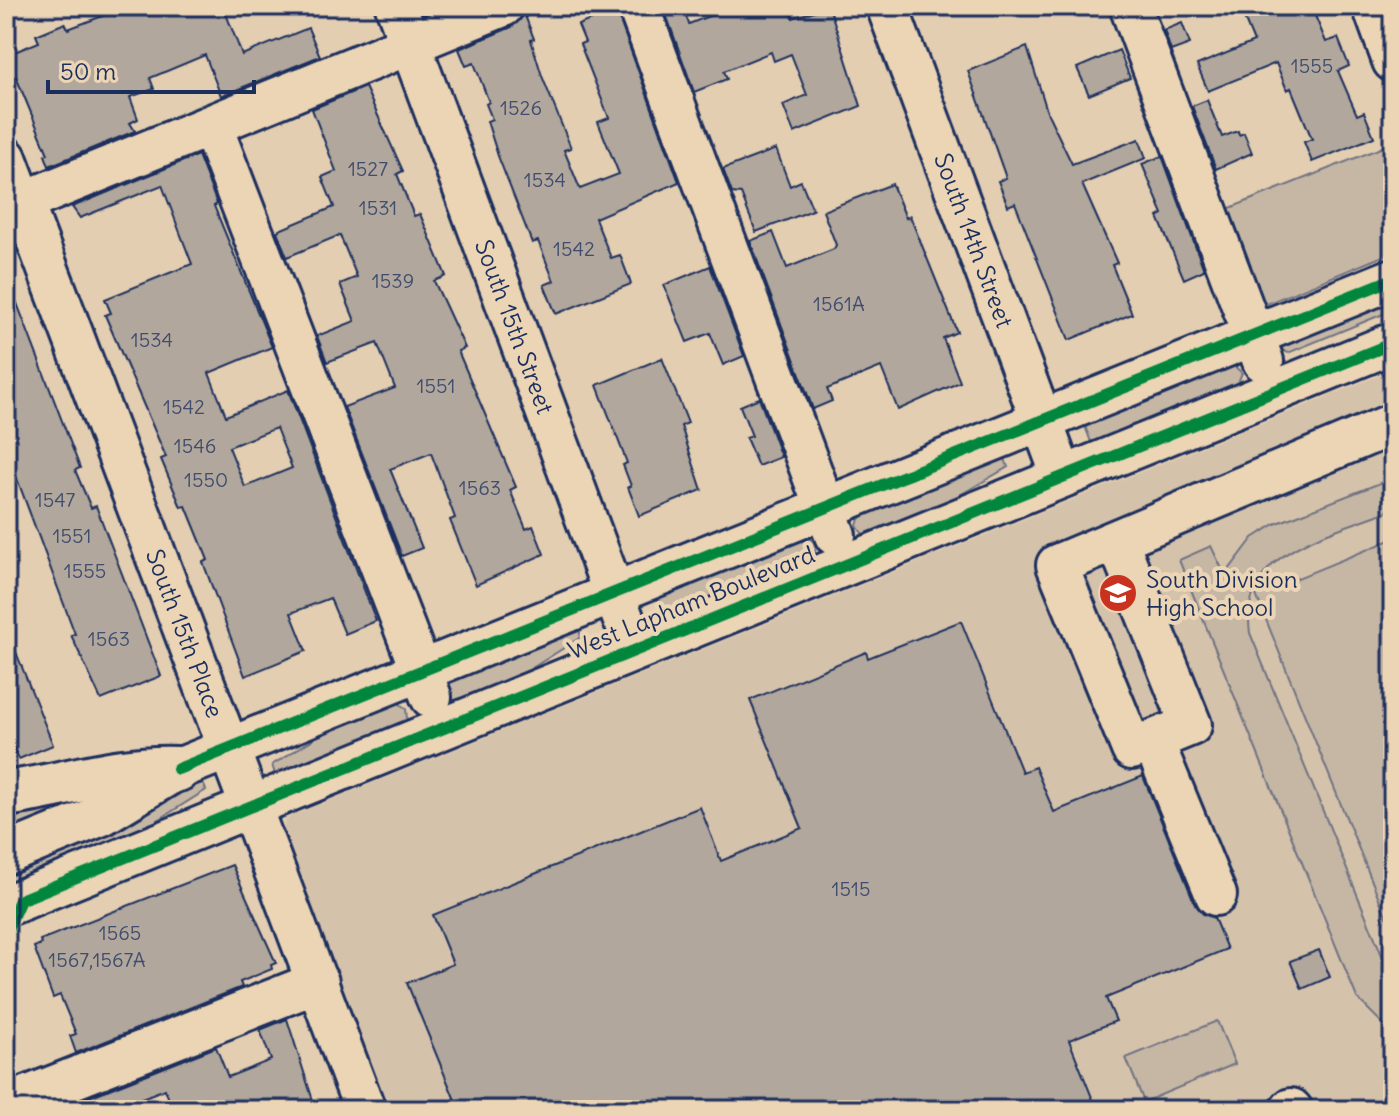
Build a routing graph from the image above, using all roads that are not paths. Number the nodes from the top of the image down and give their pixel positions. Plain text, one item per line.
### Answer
1 (396, 6) edge
2 (503, 6) edge
3 (638, 6) edge
4 (887, 6) edge
5 (1130, 6) edge
6 (1373, 6) edge
7 (410, 45) junction
8 (1393, 61) edge
9 (212, 127) junction
10 (6, 158) edge
11 (23, 202) junction
12 (1393, 279) edge
13 (1253, 335) junction
14 (1393, 343) edge
15 (1274, 390) junction
16 (1041, 421) junction
17 (1393, 424) edge
18 (1062, 476) junction
19 (825, 509) junction
20 (1117, 540) junction
21 (846, 563) junction
22 (614, 594) junction
23 (634, 648) junction
24 (421, 672) junction
25 (443, 727) junction
26 (1153, 741) junction
27 (229, 749) junction
28 (178, 769) junction
29 (6, 794) edge
30 (251, 806) junction
31 (6, 854) edge
32 (1216, 895) dead end
33 (6, 906) edge
34 (318, 982) junction
35 (6, 1108) edge
36 (365, 1110) edge

1 - 7 street, South 15th Street
2 - 7 street
3 - 19 street
4 - 16 street, South 14th Street
5 - 13 street
6 - 8 street
7 - 9 street
7 - 22 street, South 15th Street
9 - 11 street
9 - 24 street
10 - 11 street, South 15th Place
11 - 27 street, South 15th Place
12 - 13 street, West Lapham Boulevard
13 - 15 street
13 - 16 street, West Lapham Boulevard
14 - 15 street, West Lapham Boulevard
15 - 18 street, West Lapham Boulevard
16 - 18 street, South 14th Street
16 - 19 street, West Lapham Boulevard
17 - 20 street
18 - 21 street, West Lapham Boulevard
19 - 21 street
19 - 22 street, West Lapham Boulevard
20 - 26 street
20 - 26 street
21 - 23 street, West Lapham Boulevard
22 - 23 street, South 15th Street
22 - 24 street, West Lapham Boulevard
23 - 25 street, West Lapham Boulevard
24 - 25 street
24 - 27 street, West Lapham Boulevard
25 - 30 street, West Lapham Boulevard
26 - 32 street
27 - 28 street, West Lapham Boulevard
27 - 30 street, South 15th Place
28 - 29 main road
28 - 31 street, West Lapham Boulevard
30 - 33 street, West Lapham Boulevard
30 - 34 street, South 15th Place
34 - 35 street
34 - 36 street, South 15th Place

